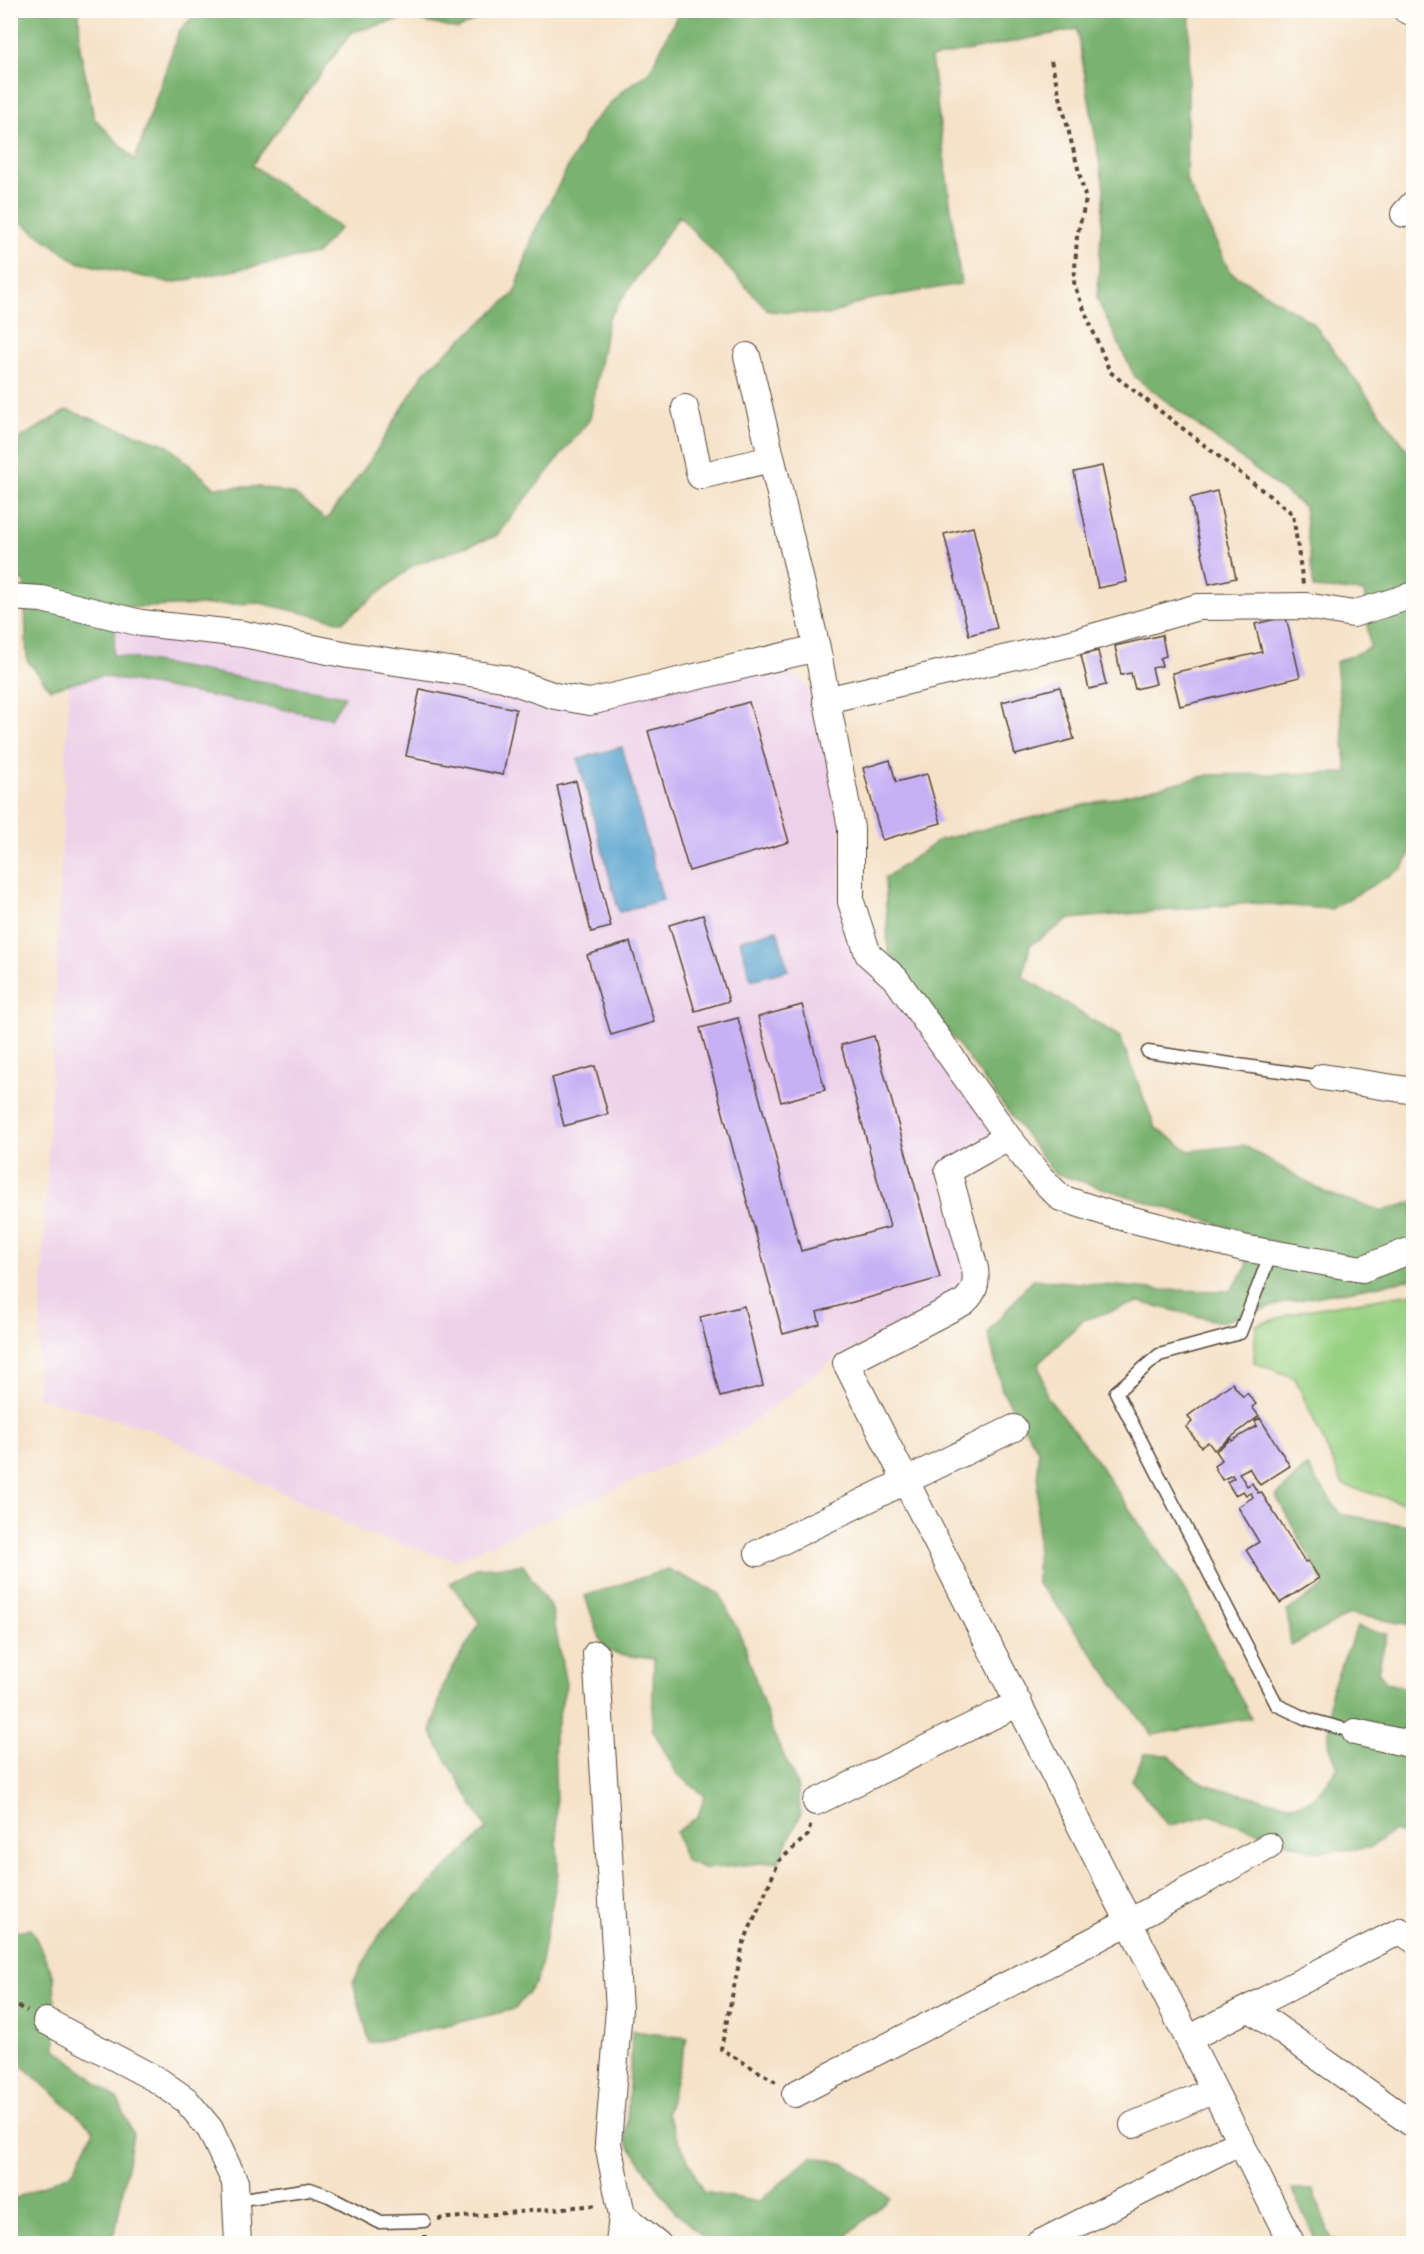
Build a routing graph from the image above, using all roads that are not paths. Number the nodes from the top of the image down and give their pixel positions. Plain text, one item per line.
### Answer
1 (1406, 10) edge
2 (1413, 13) edge
3 (747, 356) dead end
4 (685, 408) dead end
5 (771, 459) junction
6 (1413, 595) edge
7 (10, 597) edge
8 (817, 648) junction
9 (826, 700) junction
10 (1148, 1052) dead end
11 (1322, 1077) joint
12 (1413, 1091) edge
13 (1008, 1137) junction
14 (1413, 1249) edge
15 (1271, 1253) junction
16 (1014, 1428) dead end
17 (906, 1482) junction
18 (758, 1553) dead end
19 (596, 1654) dead end
20 (1019, 1703) junction
21 (1355, 1732) joint
22 (1413, 1745) edge
23 (816, 1802) road end
24 (1269, 1846) dead end
25 (1130, 1922) junction
26 (1413, 1940) edge
27 (1249, 2008) junction
28 (46, 2021) dead end
29 (1188, 2038) junction
30 (1214, 2090) junction
31 (795, 2094) road end
32 (1133, 2125) dead end
33 (1413, 2125) edge
34 (1240, 2142) junction
35 (236, 2200) junction
36 (621, 2209) junction
37 (424, 2221) road end
38 (238, 2244) edge
39 (620, 2244) edge
40 (658, 2244) edge
41 (1038, 2244) edge
42 (1292, 2244) edge

1 - 2 street
3 - 5 street
4 - 5 street
5 - 8 street
6 - 9 street
7 - 8 street
8 - 9 street
9 - 13 street
10 - 11 lane
11 - 12 street
13 - 15 street
13 - 17 street
14 - 15 street
15 - 21 lane
16 - 17 street
17 - 18 street
17 - 20 street
19 - 36 street
20 - 23 street
20 - 25 street
21 - 22 street
24 - 25 street
25 - 29 street
25 - 31 street
26 - 27 street
27 - 29 street
27 - 33 street
28 - 35 street
29 - 30 street
30 - 32 street
30 - 34 street
34 - 41 street
34 - 42 street
35 - 37 lane
35 - 38 street
36 - 39 street
36 - 40 street

